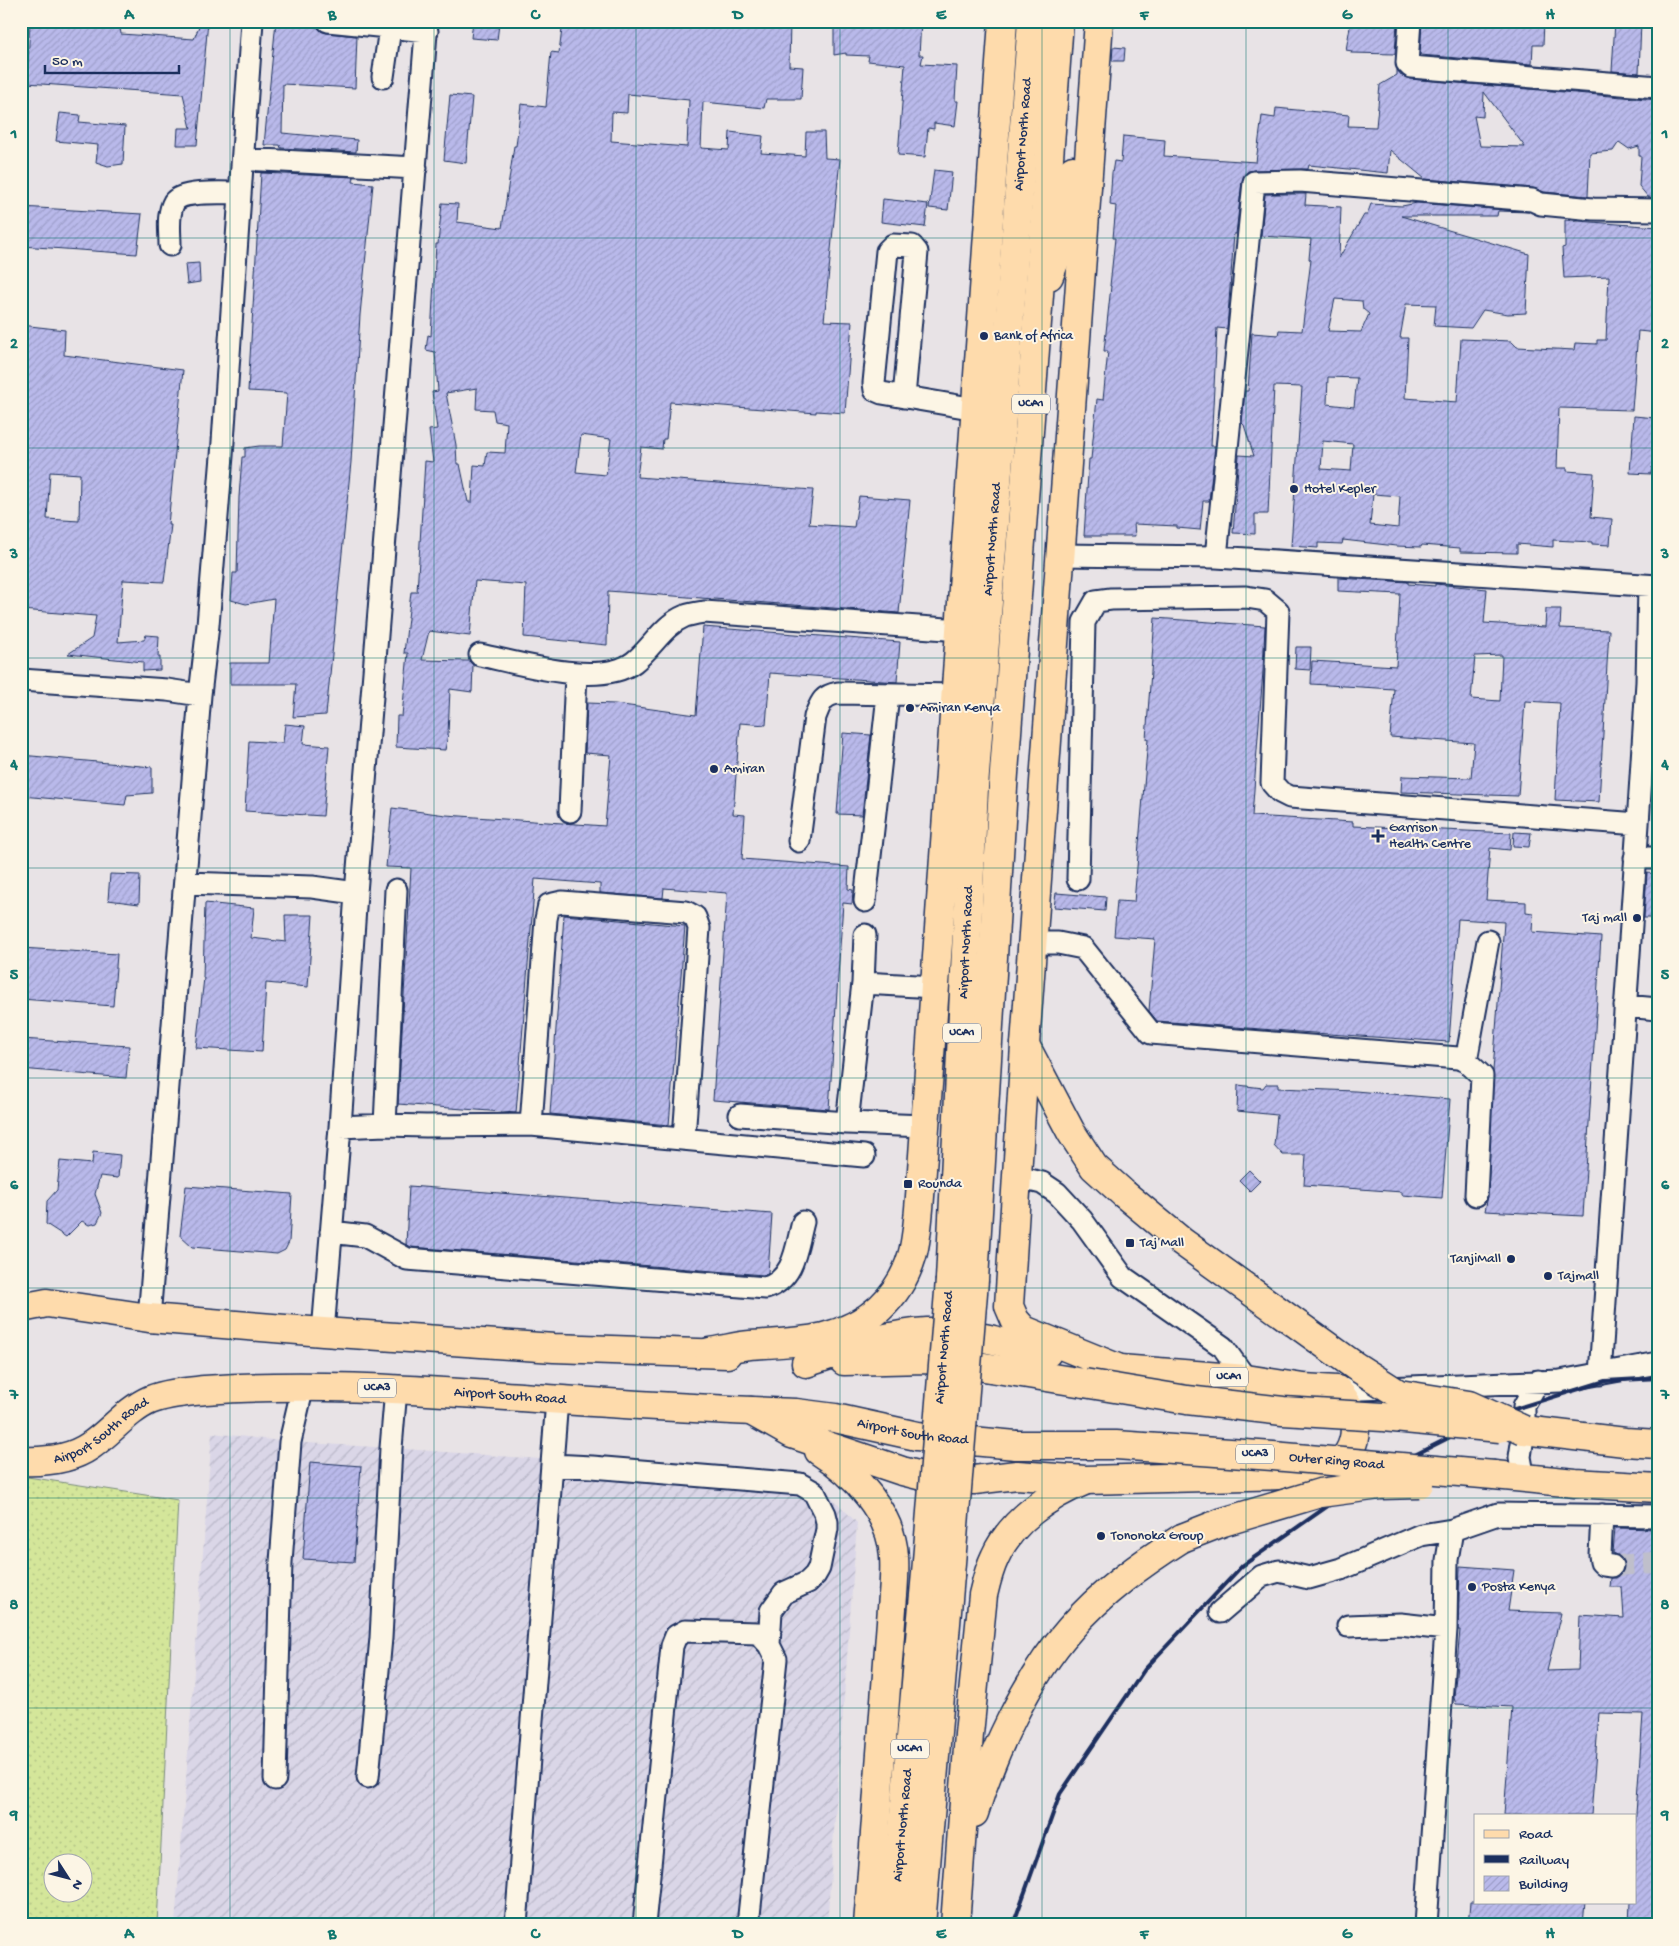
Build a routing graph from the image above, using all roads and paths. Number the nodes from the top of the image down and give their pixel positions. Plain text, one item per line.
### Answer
1 (252, 21) edge
2 (328, 21) edge
3 (1003, 21) edge
4 (1032, 21) edge
5 (1059, 21) edge
6 (1099, 21) edge
7 (427, 26) edge
8 (390, 28) junction
9 (1410, 31) edge
10 (1097, 59) junction
11 (383, 77) dead end
12 (1658, 88) edge
13 (242, 159) junction
14 (416, 168) junction
15 (240, 193) junction
16 (1658, 210) edge
17 (170, 245) dead end
18 (1038, 303) junction
19 (904, 396) junction
20 (976, 409) junction
21 (1061, 555) junction
22 (1216, 557) junction
23 (1654, 586) edge
24 (961, 630) junction
25 (480, 656) dead end
26 (576, 674) junction
27 (21, 680) edge
28 (1652, 682) edge
29 (200, 695) junction
30 (888, 695) junction
31 (956, 695) junction
32 (570, 811) dead end
33 (1638, 824) junction
34 (799, 841) dead end
35 (1635, 858) junction
36 (1658, 858) edge
37 (1078, 880) dead end
38 (186, 883) junction
39 (396, 890) dead end
40 (356, 893) junction
41 (865, 901) dead end
42 (865, 935) dead end
43 (1488, 941) dead end
44 (1032, 943) junction
45 (863, 983) junction
46 (935, 987) junction
47 (1625, 1006) junction
48 (1658, 1009) edge
49 (1025, 1045) junction
50 (1466, 1061) junction
51 (740, 1115) dead end
52 (847, 1123) junction
53 (385, 1124) junction
54 (531, 1125) junction
55 (925, 1126) junction
56 (340, 1127) junction
57 (684, 1138) junction
58 (864, 1156) dead end
59 (1017, 1177) junction
60 (1476, 1195) dead end
61 (803, 1222) dead end
62 (331, 1232) junction
63 (21, 1308) edge
64 (149, 1318) junction
65 (323, 1332) junction
66 (709, 1352) junction
67 (806, 1362) junction
68 (1658, 1363) edge
69 (1120, 1368) junction
70 (1600, 1374) junction
71 (1246, 1378) junction
72 (1538, 1381) junction
73 (303, 1386) junction
74 (396, 1389) junction
75 (1338, 1390) junction
76 (557, 1400) junction
77 (751, 1411) junction
78 (1524, 1430) junction
79 (792, 1434) junction
80 (1658, 1444) edge
81 (1016, 1445) joint
82 (21, 1461) edge
83 (552, 1465) junction
84 (1494, 1476) junction
85 (1524, 1478) junction
86 (1085, 1480) junction
87 (1658, 1488) edge
88 (1602, 1515) junction
89 (1658, 1516) edge
90 (1452, 1530) junction
91 (1612, 1566) dead end
92 (1220, 1612) dead end
93 (1348, 1626) dead end
94 (1446, 1629) junction
95 (769, 1645) junction
96 (368, 1777) dead end
97 (275, 1779) dead end
98 (962, 1853) junction
99 (516, 1925) edge
100 (644, 1925) edge
101 (748, 1925) edge
102 (868, 1925) edge
103 (894, 1925) edge
104 (921, 1925) edge
105 (955, 1925) edge
106 (1426, 1925) edge

1 - 13 street
2 - 8 street
3 - 20 main road, Airport North Road / UCA1
4 - 103 main road, Airport North Road / UCA1, bridge
5 - 18 main road, Airport North Road / UCA1
6 - 10 main road, UCA1
7 - 8 street
7 - 14 street
8 - 11 street
9 - 12 street
10 - 18 main road
10 - 21 main road, UCA1
13 - 14 street
13 - 15 street
14 - 40 street
15 - 17 street
15 - 29 street
16 - 22 street
18 - 104 main road, Airport North Road / UCA1, bridge
19 - 19 street
19 - 20 street
20 - 24 main road, Airport North Road / UCA1
21 - 22 street
21 - 44 main road, UCA1
22 - 23 street
23 - 28 street
24 - 26 street
24 - 31 main road, Airport North Road / UCA1
25 - 26 street
26 - 32 street
27 - 29 street
28 - 33 street
29 - 38 street
30 - 31 street
30 - 34 street
30 - 41 street
31 - 46 main road, Airport North Road / UCA1
33 - 35 street
33 - 37 street
35 - 36 street
35 - 47 street
38 - 40 street
38 - 64 street
39 - 53 street
40 - 56 street
42 - 45 street
43 - 50 street
44 - 49 main road, UCA1
44 - 50 street
45 - 46 street
45 - 52 street
46 - 55 main road, Airport North Road / UCA1
47 - 48 street
47 - 70 street
49 - 59 main road, UCA1
49 - 78 main road, bridge
50 - 60 street
51 - 52 street
52 - 55 street
53 - 54 street
53 - 56 street
54 - 57 street
54 - 57 street
55 - 66 main road, Airport North Road / UCA1
56 - 62 street
57 - 58 street
59 - 69 main road, UCA1
59 - 71 street
61 - 62 street
62 - 65 street
63 - 64 main road
64 - 65 main road
65 - 66 main road
66 - 67 main road
67 - 69 main road
67 - 78 main road, bridge
68 - 70 street
69 - 71 main road, UCA1
70 - 72 street
71 - 75 main road, UCA1
72 - 75 street
72 - 78 street
73 - 74 main road, Airport South Road / UCA3
73 - 82 main road, Airport South Road / UCA3
73 - 97 street
74 - 76 main road, Airport South Road / UCA3
74 - 96 street
75 - 86 main road
76 - 77 main road, Airport South Road / UCA3
76 - 83 street
77 - 79 main road
77 - 81 main road, Airport South Road / UCA3
78 - 80 main road
78 - 85 street
79 - 86 main road
79 - 102 main road, Airport North Road / UCA1
81 - 84 main road, Outer Ring Road / UCA3, bridge
83 - 95 street
83 - 99 street
84 - 85 main road, Outer Ring Road / UCA3
84 - 98 main road, bridge
85 - 87 main road, Outer Ring Road / UCA3
86 - 98 main road
88 - 89 street
88 - 90 street
88 - 91 street
90 - 92 street
90 - 94 street
93 - 94 street
94 - 106 street
95 - 100 street
95 - 101 street
98 - 105 main road

